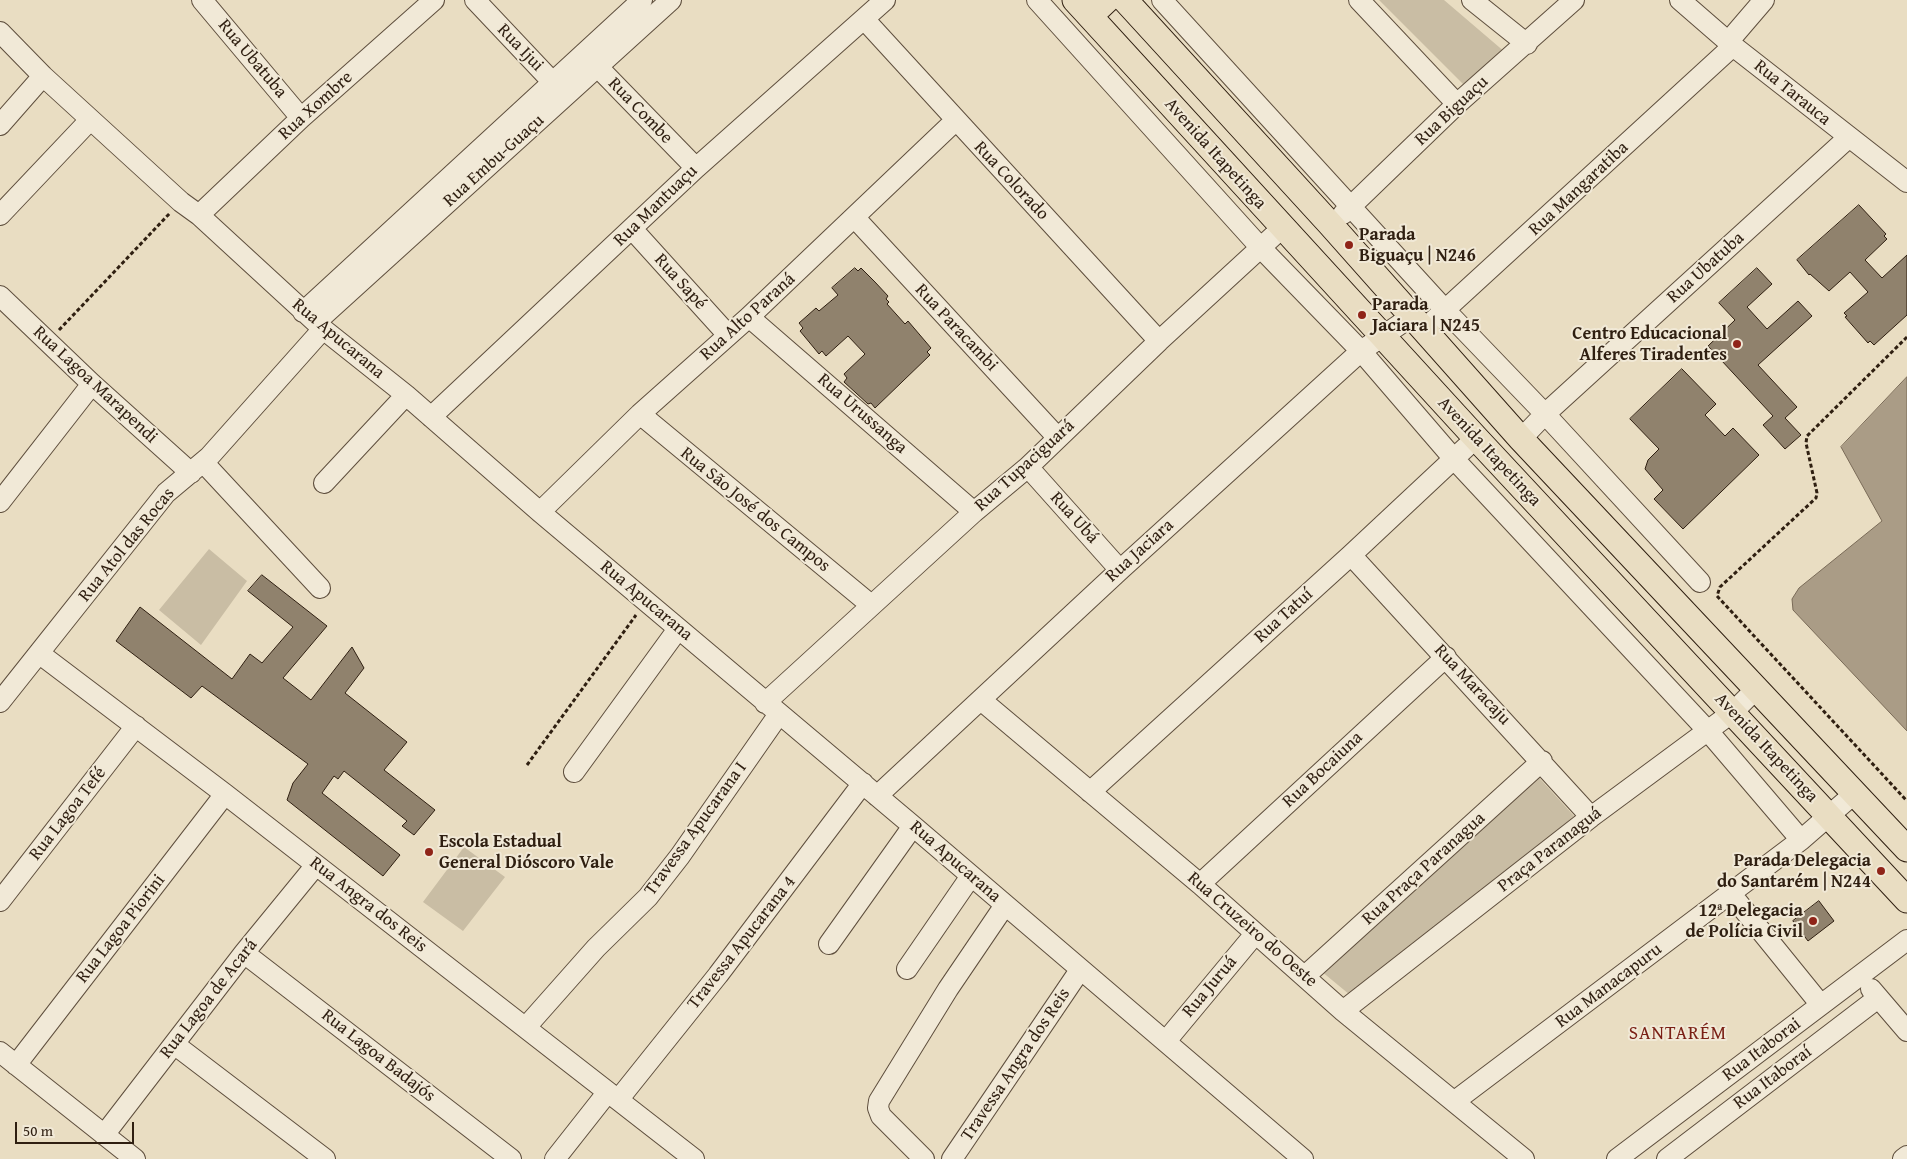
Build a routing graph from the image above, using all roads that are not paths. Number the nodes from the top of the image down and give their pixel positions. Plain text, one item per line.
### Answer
1 (434, 0) edge
2 (475, 0) edge
3 (642, 0) edge
4 (671, 0) edge
5 (885, 0) edge
6 (1037, 0) edge
7 (1125, 0) edge
8 (1162, 0) edge
9 (1359, 0) edge
10 (1472, 0) edge
11 (1574, 0) edge
12 (1680, 0) edge
13 (1764, 0) edge
14 (209, 2) edge
15 (1091, 5) edge
16 (864, 20) junction
17 (0, 32) edge
18 (1527, 44) junction
19 (1731, 44) junction
20 (590, 60) junction
21 (42, 76) junction
22 (559, 89) junction
23 (1457, 104) junction
24 (301, 118) junction
25 (90, 120) junction
26 (955, 122) junction
27 (0, 125) edge
28 (1848, 138) junction
29 (696, 168) junction
30 (1907, 182) edge
31 (1352, 206) junction
32 (0, 215) edge
33 (199, 215) junction
34 (855, 218) junction
35 (1330, 224) junction
36 (1282, 228) junction
37 (633, 230) junction
38 (1260, 247) junction
39 (3, 305) edge
40 (1446, 311) junction
41 (749, 317) junction
42 (314, 321) junction
43 (1417, 323) junction
44 (728, 335) junction
45 (1382, 336) junction
46 (1159, 341) junction
47 (1361, 352) junction
48 (92, 384) junction
49 (406, 395) junction
50 (640, 414) junction
51 (1545, 414) junction
52 (431, 417) junction
53 (1058, 438) junction
54 (1476, 438) junction
55 (1521, 439) junction
56 (1454, 459) junction
57 (197, 467) junction
58 (1028, 467) junction
59 (324, 483) dead end
60 (0, 502) edge
61 (540, 512) junction
62 (974, 512) junction
63 (1351, 556) junction
64 (1120, 570) junction
65 (1700, 582) dead end
66 (320, 588) dead end
67 (871, 605) junction
68 (678, 629) junction
69 (40, 654) junction
70 (1446, 657) junction
71 (1757, 688) junction
72 (980, 700) junction
73 (0, 702) edge
74 (772, 708) junction
75 (1733, 712) junction
76 (136, 726) junction
77 (1708, 731) junction
78 (1542, 761) junction
79 (574, 772) dead end
80 (870, 790) junction
81 (1090, 792) junction
82 (1855, 793) junction
83 (225, 794) junction
84 (1830, 816) junction
85 (1591, 817) junction
86 (913, 826) junction
87 (1801, 840) junction
88 (1907, 849) edge
89 (316, 865) junction
90 (972, 876) junction
91 (1200, 884) junction
92 (1731, 894) junction
93 (1907, 900) edge
94 (0, 901) edge
95 (1005, 905) junction
96 (1255, 934) junction
97 (1907, 940) edge
98 (829, 944) dead end
99 (244, 953) junction
100 (907, 969) dead end
101 (1080, 970) junction
102 (1305, 976) junction
103 (1860, 976) junction
104 (1878, 998) junction
105 (1821, 1005) junction
106 (1343, 1011) junction
107 (526, 1027) junction
108 (1907, 1031) edge
109 (1166, 1041) junction
110 (174, 1044) junction
111 (0, 1052) edge
112 (16, 1065) junction
113 (612, 1097) junction
114 (1454, 1101) junction
115 (104, 1135) junction
116 (1641, 1141) junction
117 (1907, 1156) edge
118 (135, 1159) edge
119 (325, 1159) edge
120 (511, 1159) edge
121 (555, 1159) edge
122 (694, 1159) edge
123 (924, 1159) edge
124 (952, 1159) edge
125 (1303, 1159) edge
126 (1524, 1159) edge
127 (1617, 1159) edge
128 (1655, 1159) edge
129 (1667, 1159) edge
130 (1903, 1159) edge

1 - 24 street, Rua Xombre
2 - 22 street, Rua Ijui
3 - 20 street, Rua Embu-Guaçu
4 - 20 street, Rua Embu-Guaçu
5 - 16 street, Rua Mantuaçu
6 - 38 street, Avenida Itapetinga
7 - 35 main road, Avenida Itapetinga
8 - 31 street
9 - 23 street
10 - 18 street
11 - 18 street, Rua Biguaçu
12 - 19 street, Rua Tarauca
13 - 19 street, Rua Mangaratiba
14 - 24 street, Rua Ubatuba
15 - 36 main road, Avenida Itapetinga
16 - 26 street, Rua Colorado
16 - 29 street, Rua Mantuaçu
17 - 21 street, Rua Apucarana
18 - 23 street, Rua Biguaçu
19 - 28 street, Rua Tarauca
19 - 40 street, Rua Mangaratiba
20 - 22 street, Rua Embu-Guaçu
20 - 29 street, Rua Combe
21 - 25 street, Rua Apucarana
21 - 27 street
22 - 42 street, Rua Embu-Guaçu
23 - 31 street, Rua Biguaçu
24 - 33 street, Rua Xombre
25 - 32 street
25 - 33 street, Rua Apucarana
26 - 34 street, Rua Alto Paraná
26 - 46 street, Rua Colorado
28 - 30 street, Rua Tarauca
28 - 51 street, Rua Ubatuba
29 - 37 street, Rua Mantuaçu
31 - 35 street, Rua Biguaçu
31 - 40 street
33 - 42 street, Rua Apucarana
34 - 41 street, Rua Alto Paraná
34 - 53 street, Rua Paracambi
35 - 43 main road, Avenida Itapetinga
36 - 38 street, Rua Tupaciguará
36 - 45 main road, Avenida Itapetinga
37 - 44 street, Rua Sapé
37 - 52 street, Rua Mantuaçu
38 - 46 street, Rua Tupaciguará
38 - 47 street, Avenida Itapetinga
39 - 48 street, Rua Lagoa Marapendi
40 - 43 street, Rua Mangaratiba
40 - 51 street
41 - 44 street, Rua Alto Paraná
41 - 62 street, Rua Urussanga
42 - 49 street, Rua Apucarana
42 - 57 street, Rua Atol das Rocas
43 - 45 street, Rua Jaciara
43 - 55 main road, Avenida Itapetinga
44 - 50 street, Rua Alto Paraná
45 - 47 street, Rua Jaciara
45 - 54 main road, Avenida Itapetinga
46 - 53 street, Rua Tupaciguará
47 - 56 street, Avenida Itapetinga
47 - 64 street, Rua Jaciara
48 - 57 street, Rua Lagoa Marapendi
48 - 60 street
49 - 52 street, Rua Apucarana
49 - 59 street
50 - 61 street, Rua Alto Paraná
50 - 67 street, Rua São José dos Campos
51 - 55 street, Rua Ubatuba
51 - 65 street
52 - 61 street, Rua Apucarana
53 - 58 street, Rua Tupaciguará
54 - 56 street, Rua Tatuí
54 - 75 main road, Avenida Itapetinga
55 - 71 main road, Avenida Itapetinga
56 - 63 street, Rua Tatuí
56 - 77 street, Avenida Itapetinga
57 - 66 street, Rua Lagoa Marapendi
57 - 69 street, Rua Atol das Rocas
58 - 62 street, Rua Tupaciguará
58 - 64 street, Rua Ubá
61 - 68 street, Rua Apucarana
62 - 67 street, Rua Tupaciguará
63 - 70 street, Rua Maracaju
63 - 81 street, Rua Tatuí
64 - 72 street, Rua Jaciara
67 - 74 street, Rua Tupaciguará
68 - 74 street, Rua Apucarana
68 - 79 street
69 - 73 street, Rua Atol das Rocas
69 - 76 street, Rua Angra dos Reis
70 - 78 street, Rua Maracaju
70 - 91 street, Rua Bocaiuna
71 - 75 street, Praça Paranaguá
71 - 82 main road, Avenida Itapetinga
72 - 80 street, Rua Jaciara
72 - 81 street, Rua Cruzeiro do Oeste
74 - 80 street, Rua Apucarana
74 - 107 street, Travessa Apucarana I
75 - 77 street, Praça Paranaguá
75 - 84 main road, Avenida Itapetinga
76 - 83 street, Rua Angra dos Reis
76 - 94 street, Rua Lagoa Tefé
77 - 85 street, Praça Paranaguá
77 - 87 street, Avenida Itapetinga
78 - 85 street, Rua Maracaju
78 - 102 street, Rua Praça Paranagua
80 - 86 street, Rua Apucarana
80 - 113 street, Travessa Apucarana 4
81 - 91 street, Rua Cruzeiro do Oeste
82 - 84 street, Rua Manacapuru
82 - 88 main road, Avenida Itapetinga
83 - 89 street, Rua Angra dos Reis
83 - 112 street, Rua Lagoa Piorini
84 - 87 street, Rua Manacapuru
84 - 93 main road, Avenida Itapetinga
85 - 106 street, Praça Paranaguá
86 - 90 street, Rua Apucarana
86 - 98 street
87 - 92 street, Rua Manacapuru
89 - 99 street, Rua Lagoa de Acará
89 - 107 street, Rua Angra dos Reis
90 - 95 street, Rua Apucarana
90 - 100 street
91 - 96 street, Rua Cruzeiro do Oeste
92 - 105 street
92 - 114 street, Rua Manacapuru
95 - 101 street, Rua Apucarana
95 - 123 street
96 - 102 street, Rua Cruzeiro do Oeste
96 - 109 street, Rua Juruá
97 - 103 street, Rua Itaborai
99 - 110 street, Rua Lagoa de Acará
99 - 120 street, Rua Lagoa Badajós
101 - 109 street, Rua Apucarana
101 - 124 street, Travessa Angra dos Reis
102 - 106 street, Rua Cruzeiro do Oeste
103 - 104 street
103 - 105 street, Rua Itaborai
104 - 108 street
104 - 129 street, Rua Itaboraí
105 - 116 street, Rua Itaborai
106 - 114 street, Rua Cruzeiro do Oeste
107 - 113 street, Rua Angra dos Reis
109 - 125 street, Rua Apucarana
110 - 115 street, Rua Lagoa de Acará
110 - 119 street
111 - 112 street
112 - 115 street
113 - 121 street, Travessa Apucarana 4
113 - 122 street, Rua Angra dos Reis
114 - 126 street, Rua Cruzeiro do Oeste
115 - 118 street
116 - 127 street, Rua Itaborai
116 - 128 street
117 - 130 street

